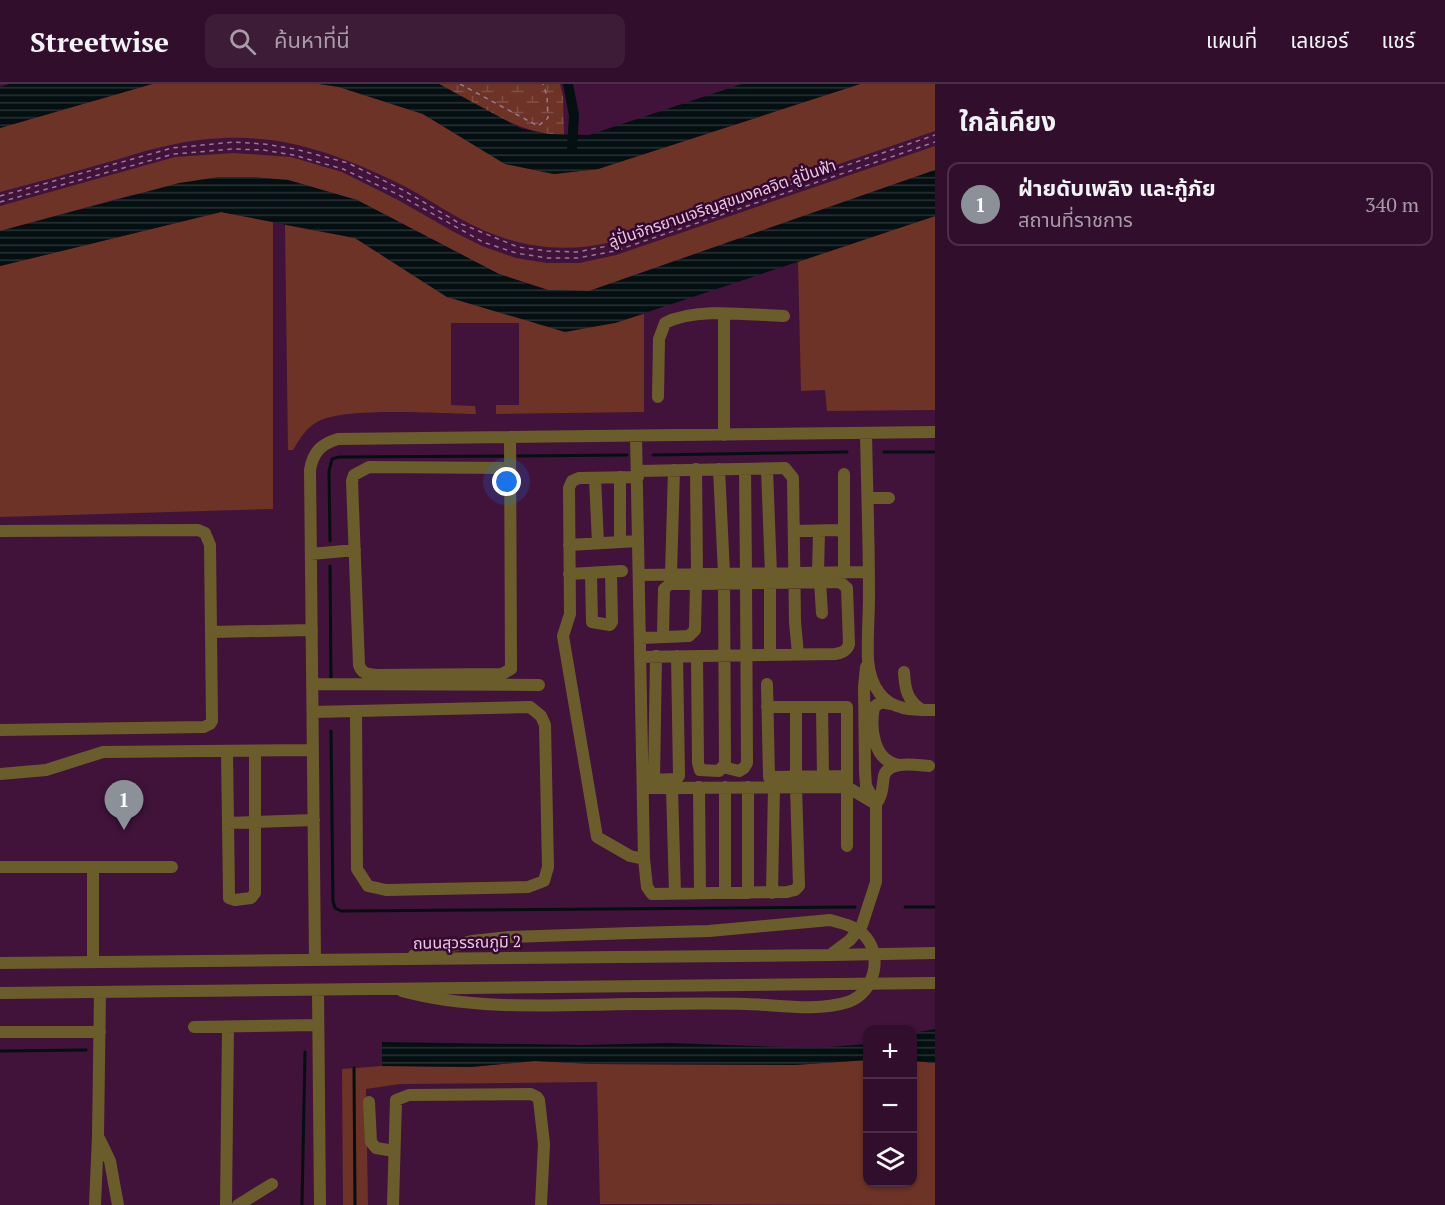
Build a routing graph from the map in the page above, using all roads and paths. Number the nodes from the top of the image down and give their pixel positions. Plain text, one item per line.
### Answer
1 (460, 84) edge
2 (543, 84) edge
3 (935, 135) edge
4 (935, 142) edge
5 (0, 196) edge
6 (0, 202) edge
7 (724, 314) junction
8 (784, 316) dead end
9 (658, 397) dead end
10 (935, 432) edge
11 (867, 434) junction
12 (724, 435) junction
13 (636, 436) junction
14 (510, 437) junction
15 (510, 468) junction
16 (696, 469) junction
17 (719, 469) junction
18 (745, 469) junction
19 (767, 469) junction
20 (674, 470) junction
21 (638, 474) junction
22 (844, 474) dead end
23 (620, 477) junction
24 (595, 478) junction
25 (868, 498) junction
26 (889, 498) dead end
27 (0, 531) edge
28 (794, 531) junction
29 (819, 531) junction
30 (844, 534) junction
31 (638, 541) junction
32 (620, 542) junction
33 (598, 543) junction
34 (569, 545) junction
35 (355, 550) junction
36 (311, 554) junction
37 (869, 572) junction
38 (591, 573) junction
39 (844, 573) junction
40 (569, 574) junction
41 (639, 575) junction
42 (671, 575) junction
43 (819, 577) junction
44 (724, 578) junction
45 (771, 578) junction
46 (795, 578) junction
47 (696, 579) junction
48 (746, 579) junction
49 (869, 596) junction
50 (848, 598) junction
51 (822, 613) dead end
52 (312, 630) junction
53 (211, 632) junction
54 (663, 636) junction
55 (640, 638) junction
56 (770, 654) junction
57 (798, 654) junction
58 (724, 655) junction
59 (746, 655) junction
60 (656, 656) junction
61 (677, 656) junction
62 (697, 656) junction
63 (640, 657) junction
64 (868, 660) junction
65 (904, 672) dead end
66 (312, 684) junction
67 (767, 684) dead end
68 (539, 685) dead end
69 (891, 704) junction
70 (767, 707) junction
71 (796, 707) junction
72 (822, 707) junction
73 (929, 710) edge
74 (356, 711) junction
75 (313, 712) junction
76 (0, 730) edge
77 (313, 750) junction
78 (227, 751) junction
79 (255, 751) junction
80 (725, 764) junction
81 (899, 765) junction
82 (929, 766) dead end
83 (0, 774) edge
84 (823, 776) junction
85 (847, 781) junction
86 (647, 782) junction
87 (796, 782) junction
88 (724, 787) junction
89 (748, 787) junction
90 (774, 787) junction
91 (672, 788) junction
92 (699, 788) junction
93 (876, 804) junction
94 (314, 820) junction
95 (255, 822) junction
96 (228, 823) junction
97 (847, 846) dead end
98 (644, 859) junction
99 (0, 867) edge
100 (172, 867) dead end
101 (93, 868) junction
102 (772, 892) junction
103 (700, 893) junction
104 (725, 893) junction
105 (748, 893) junction
106 (675, 894) junction
107 (935, 953) edge
108 (830, 955) junction
109 (315, 960) junction
110 (395, 960) junction
111 (93, 962) junction
112 (0, 963) edge
113 (935, 983) edge
114 (386, 987) junction
115 (318, 990) junction
116 (100, 992) junction
117 (0, 993) edge
118 (317, 1025) junction
119 (194, 1027) dead end
120 (228, 1027) junction
121 (0, 1032) edge
122 (100, 1032) junction
123 (369, 1102) dead end
124 (98, 1136) junction
125 (394, 1151) junction
126 (272, 1184) dead end
127 (95, 1205) edge
128 (118, 1205) edge
129 (226, 1205) edge
130 (238, 1205) edge
131 (320, 1205) edge
132 (393, 1205) edge
133 (541, 1205) edge

1 - 2 path
3 - 5 path
4 - 6 path, ลู่ปั่นจักรยานเจริญสุขมงคลจิต ลู่ปั่นฟ้า
7 - 8 street
7 - 9 street
7 - 12 street
10 - 11 street
11 - 12 street
11 - 25 street
12 - 13 street
13 - 14 street
13 - 21 street
14 - 15 street
14 - 36 street
15 - 35 street
15 - 35 street
16 - 17 street
16 - 20 street
16 - 47 street
17 - 18 street
17 - 44 street
18 - 19 street
18 - 48 street
19 - 28 street
19 - 45 street
20 - 21 street
20 - 42 street
21 - 23 street
21 - 31 street
22 - 30 street
23 - 24 street
23 - 32 street
24 - 33 street
24 - 34 street
25 - 26 street
25 - 37 street
27 - 53 street
28 - 29 street
28 - 46 street
29 - 30 street
29 - 43 street
30 - 39 street
31 - 32 street
31 - 41 street
32 - 33 street
33 - 34 street
34 - 40 street
35 - 36 street
36 - 52 street
37 - 39 street
37 - 49 street
38 - 38 street
38 - 40 street
39 - 43 street
40 - 98 street
41 - 42 street
41 - 55 street
42 - 47 street
43 - 46 street
43 - 50 street
43 - 51 street
44 - 47 street
44 - 48 street
44 - 58 street
45 - 46 street
45 - 48 street
45 - 56 street
46 - 57 street
47 - 54 street
47 - 54 street
48 - 59 street
49 - 50 street
49 - 64 street
50 - 57 street
52 - 53 street
52 - 66 street
53 - 76 street
54 - 55 street
55 - 63 street
56 - 57 street
56 - 59 street
58 - 59 street
58 - 62 street
58 - 80 street
59 - 80 street
60 - 61 street
60 - 63 street
60 - 86 street
61 - 62 street
61 - 86 street
62 - 80 street
63 - 86 street
64 - 69 street
64 - 93 street
65 - 73 street
66 - 68 street
66 - 75 street
67 - 70 street
69 - 73 street
69 - 81 street
70 - 71 street
70 - 87 street
71 - 72 street
71 - 87 street
72 - 84 street
72 - 85 street
74 - 74 street
74 - 75 street
75 - 77 street
77 - 79 street
77 - 94 street
78 - 79 street
78 - 83 street
78 - 96 street
79 - 95 street
81 - 82 street
81 - 93 street
84 - 85 street
84 - 87 street
85 - 87 street
85 - 93 street
85 - 97 street
86 - 91 street
86 - 98 street
87 - 90 street
87 - 102 street
88 - 89 street
88 - 92 street
88 - 104 street
89 - 90 street
89 - 105 street
90 - 102 street
91 - 92 street
91 - 106 street
92 - 103 street
93 - 108 street
94 - 95 street
94 - 109 street
95 - 96 street
95 - 96 street
98 - 106 street
99 - 101 street
100 - 101 street
101 - 111 street
102 - 105 street
103 - 104 street
103 - 106 street
104 - 105 street
107 - 108 street, ถนนสุวรรณภูมิ 2
108 - 110 street, ถนนสุวรรณภูมิ 2
109 - 110 street, ถนนสุวรรณภูมิ 2
109 - 111 street, ถนนสุวรรณภูมิ 2
110 - 114 street, bridge
111 - 112 street, ถนนสุวรรณภูมิ 2
113 - 114 street
114 - 115 street
115 - 116 street
115 - 118 street
116 - 117 street
116 - 122 street
118 - 120 street
118 - 131 street
119 - 120 street
120 - 129 street
121 - 122 street
122 - 124 street
123 - 125 street
124 - 127 street
124 - 128 street
125 - 132 street
125 - 133 street
126 - 130 street

